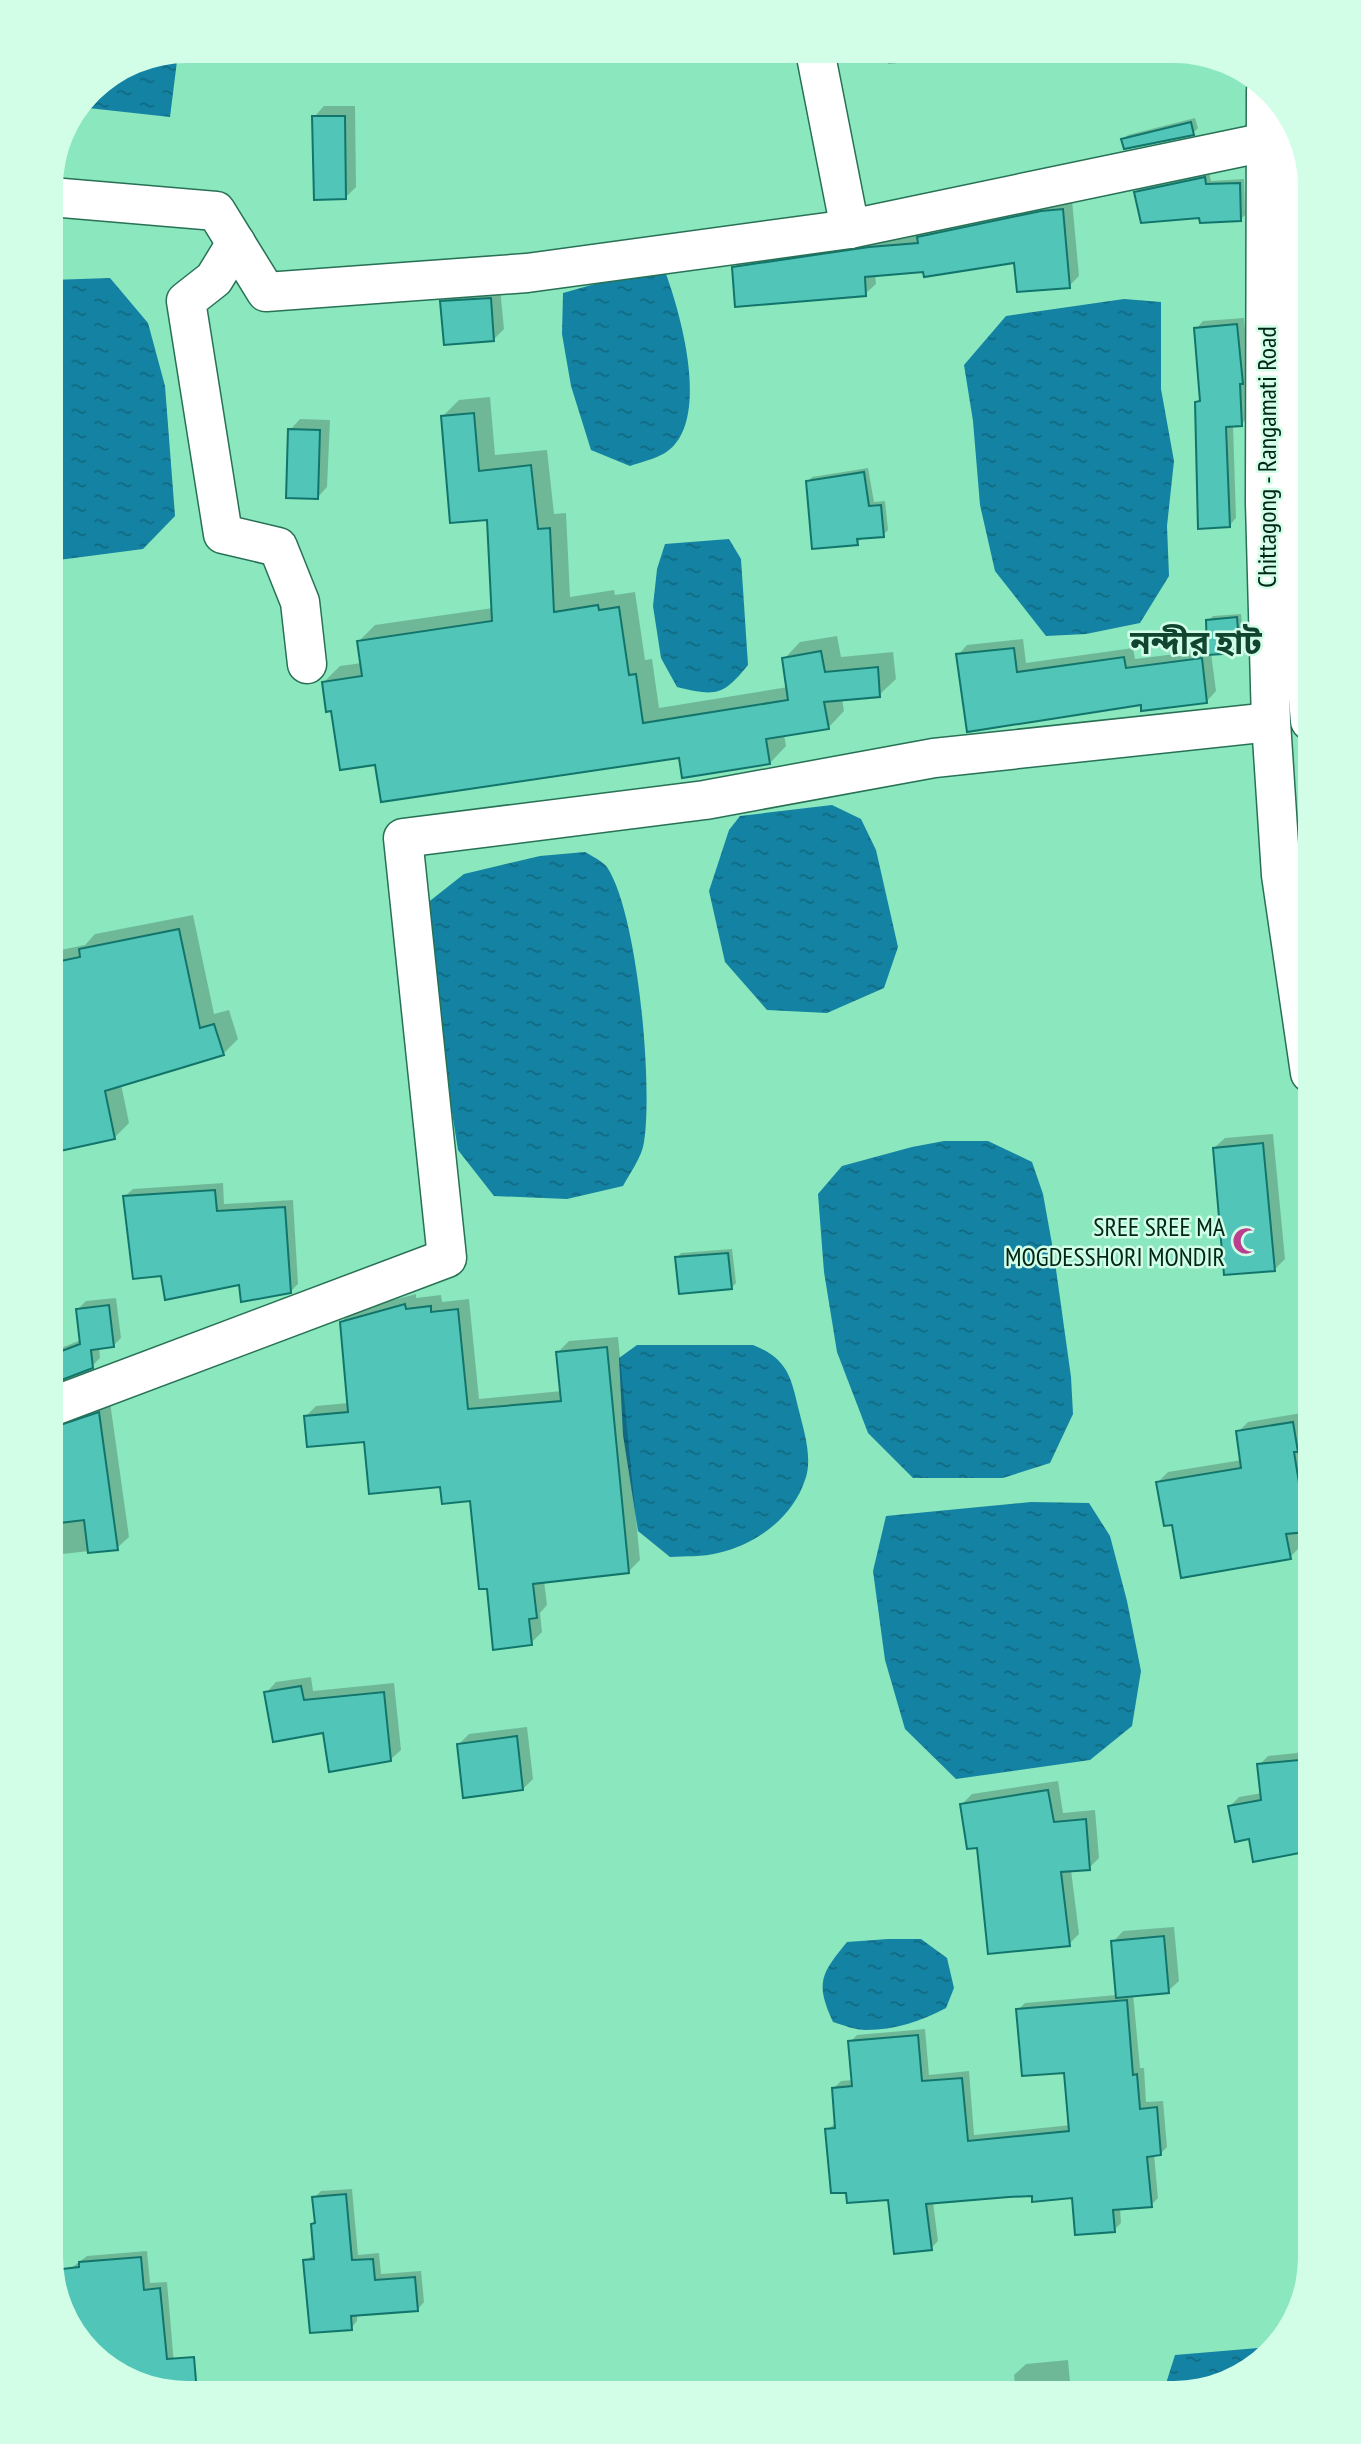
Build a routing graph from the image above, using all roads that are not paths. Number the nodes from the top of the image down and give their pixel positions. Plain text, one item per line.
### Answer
1 (818, 63) edge
2 (1274, 114) edge
3 (1281, 136) edge
4 (63, 198) edge
5 (850, 229) junction
6 (236, 243) junction
7 (1298, 360) edge
8 (307, 664) dead end
9 (1271, 722) junction
10 (1298, 988) edge
11 (63, 1402) edge

1 - 5 main road
2 - 3 main road, Chittagong - Rangamati Road
3 - 5 main road
3 - 7 main road, Chittagong - Rangamati Road
3 - 9 main road, Chittagong - Rangamati Road
4 - 6 main road
5 - 6 main road
6 - 8 main road
9 - 10 main road, Chittagong - Rangamati Road
9 - 11 main road

